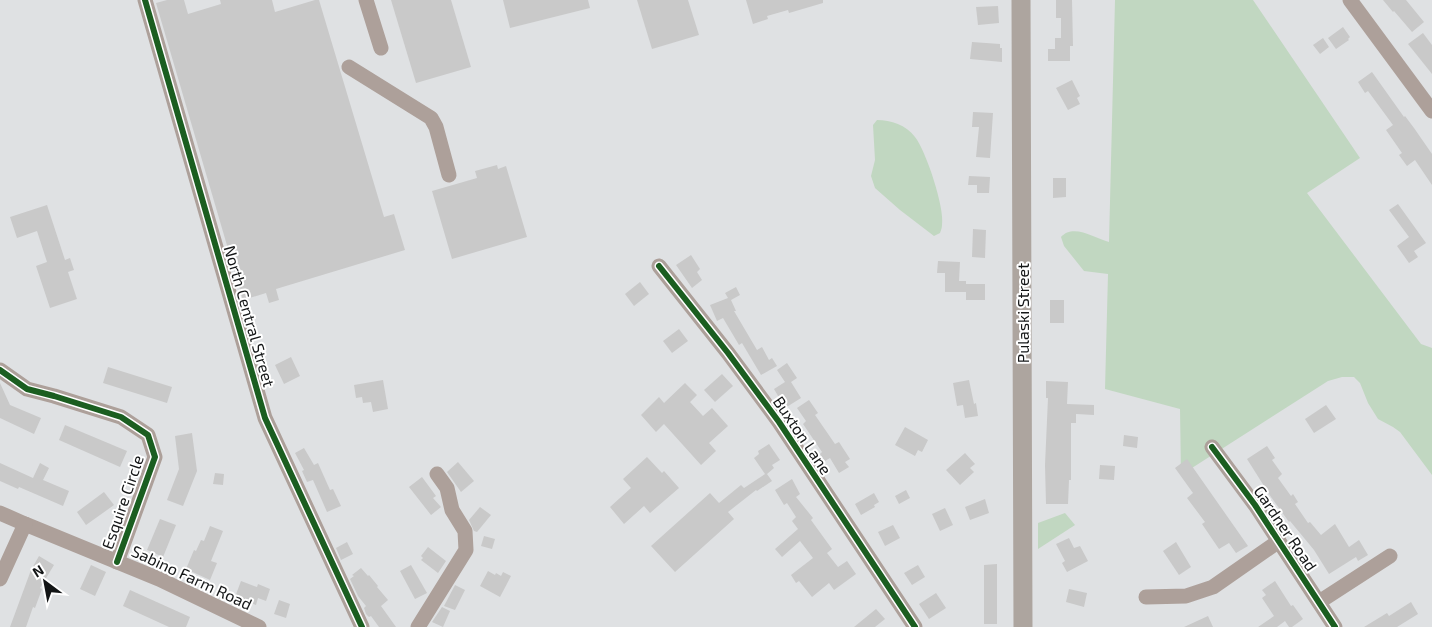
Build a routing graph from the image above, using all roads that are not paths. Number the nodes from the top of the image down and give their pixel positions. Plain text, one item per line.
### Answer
1 (145, 0) edge
2 (366, 0) edge
3 (1021, 0) edge
4 (1355, 2) edge
5 (381, 48) dead end
6 (349, 67) dead end
7 (1432, 111) edge
8 (449, 175) dead end
9 (659, 266) dead end
10 (0, 370) edge
11 (1212, 448) dead end
12 (437, 474) dead end
13 (0, 512) edge
14 (24, 524) junction
15 (1279, 541) junction
16 (1390, 556) dead end
17 (117, 562) junction
18 (0, 579) edge
19 (1146, 597) dead end
20 (1319, 602) junction
21 (259, 627) edge
22 (362, 627) edge
23 (418, 627) edge
24 (915, 627) edge
25 (1022, 627) edge
26 (1335, 627) edge

1 - 22 street, North Central Street
2 - 5 street
3 - 25 main road, Pulaski Street
4 - 7 street
6 - 8 street
9 - 24 street, Buxton Lane
10 - 17 street, Esquire Circle
11 - 15 street, Gardner Road
12 - 23 street
13 - 14 street, Sabino Farm Road
14 - 17 street, Sabino Farm Road
14 - 18 street
15 - 19 street
15 - 20 street, Gardner Road
16 - 20 street
17 - 21 street, Sabino Farm Road
20 - 26 street, Gardner Road

